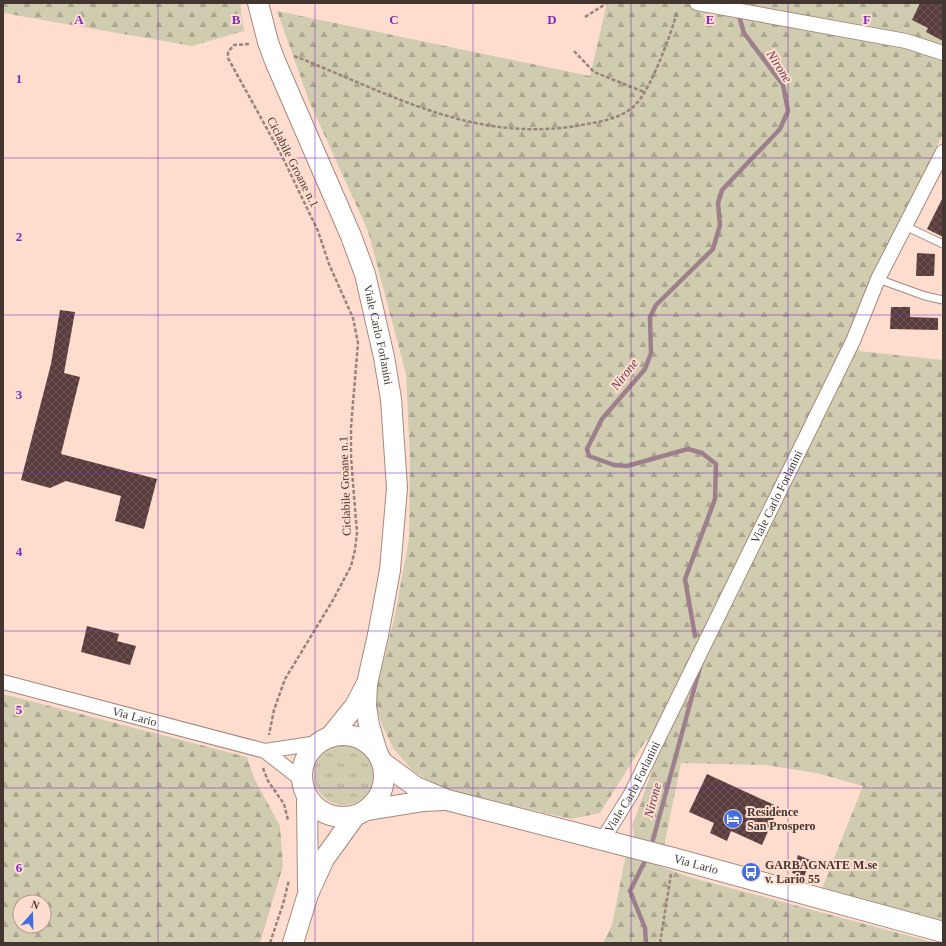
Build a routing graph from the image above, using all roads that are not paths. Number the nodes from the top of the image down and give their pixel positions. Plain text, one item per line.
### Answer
1 (258, 3) edge
2 (697, 3) edge
3 (943, 53) edge
4 (943, 152) edge
5 (905, 226) junction
6 (943, 244) edge
7 (878, 279) junction
8 (943, 300) edge
9 (3, 682) edge
10 (367, 684) junction
11 (324, 740) junction
12 (265, 751) junction
13 (380, 757) junction
14 (305, 788) junction
15 (447, 800) junction
16 (361, 813) junction
17 (604, 839) junction
18 (308, 894) junction
19 (943, 932) edge
20 (293, 943) edge

1 - 10 street, Viale Carlo Forlanini
2 - 3 street
4 - 5 street, Viale Carlo Forlanini
5 - 6 lane
5 - 7 street, Viale Carlo Forlanini
7 - 8 lane
7 - 17 street, Viale Carlo Forlanini
9 - 12 street, Via Lario
10 - 11 street, Viale Carlo Forlanini
10 - 13 street, Viale Carlo Forlanini
11 - 12 street, Via Lario
11 - 13 street
11 - 14 street
12 - 14 street, Via Lario
13 - 15 street, Via Lario
13 - 16 street
14 - 16 street
14 - 18 street
15 - 16 street, Via Lario
15 - 17 street, Via Lario
16 - 18 street
17 - 19 street, Via Lario
18 - 20 street

